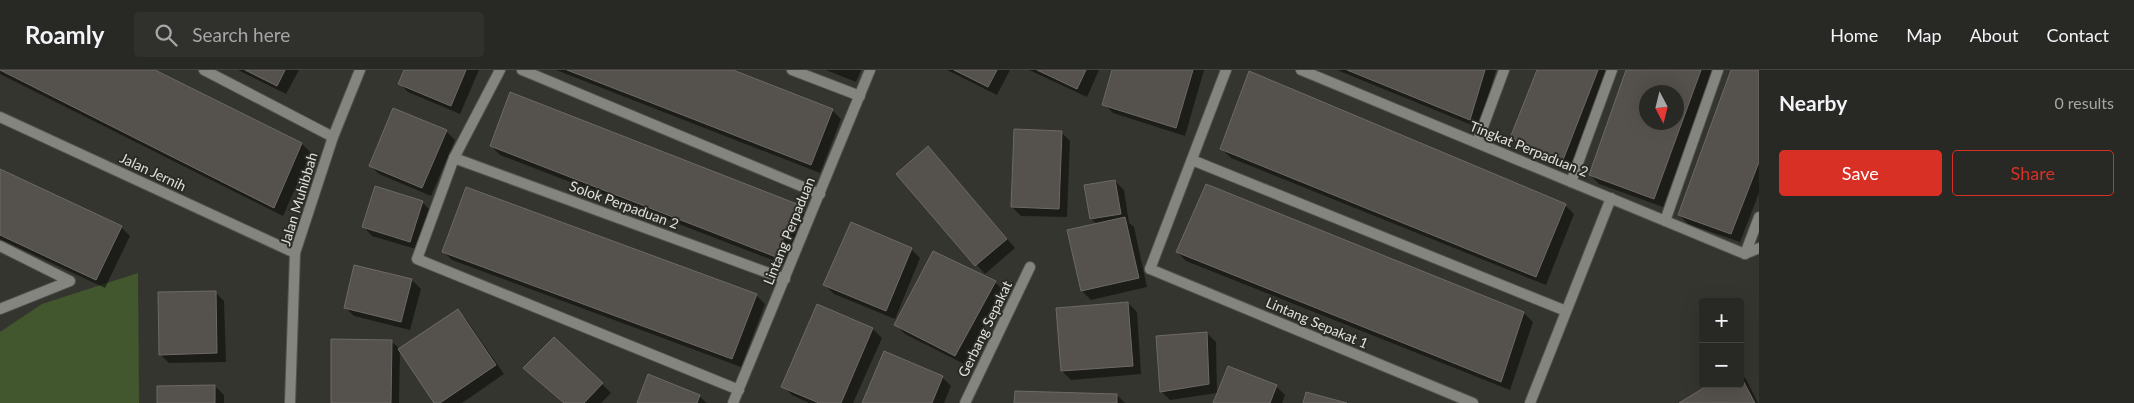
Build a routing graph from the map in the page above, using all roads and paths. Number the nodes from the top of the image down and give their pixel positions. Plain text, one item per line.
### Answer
1 (204, 70) edge
2 (360, 70) edge
3 (500, 70) edge
4 (522, 70) edge
5 (792, 70) edge
6 (870, 70) edge
7 (1226, 70) edge
8 (1301, 70) edge
9 (1504, 70) edge
10 (1612, 70) edge
11 (1718, 70) edge
12 (860, 96) junction
13 (0, 117) edge
14 (333, 137) junction
15 (1476, 143) junction
16 (454, 158) junction
17 (1192, 160) junction
18 (1571, 182) junction
19 (820, 194) junction
20 (1610, 198) junction
21 (1759, 217) edge
22 (1665, 221) junction
23 (0, 246) edge
24 (1759, 248) edge
25 (295, 253) junction
26 (1745, 254) junction
27 (1030, 267) dead end
28 (785, 278) junction
29 (0, 310) edge
30 (1566, 311) junction
31 (739, 390) junction
32 (290, 403) edge
33 (733, 403) edge
34 (965, 403) edge
35 (1472, 403) edge
36 (1530, 403) edge

1 - 14 street
2 - 14 street, Jalan Muhibbah
3 - 16 street
4 - 19 street
5 - 12 street
6 - 12 street, Lintang Perpaduan
7 - 17 street
8 - 15 street, Tingkat Perpaduan 2
9 - 15 street
10 - 18 street
11 - 22 street
12 - 19 street, Lintang Perpaduan
13 - 25 street, Jalan Jernih
14 - 25 street, Jalan Muhibbah
15 - 18 street, Tingkat Perpaduan 2
16 - 28 street, Solok Perpaduan 2
16 - 31 street
17 - 30 street
17 - 35 street, Lintang Sepakat 1
18 - 20 street, Tingkat Perpaduan 2
19 - 28 street, Lintang Perpaduan
20 - 22 street, Tingkat Perpaduan 2
20 - 30 street
21 - 26 street
22 - 26 street, Tingkat Perpaduan 2
23 - 29 street
24 - 26 street
25 - 32 street, Jalan Muhibbah
27 - 34 street, Gerbang Sepakat
28 - 31 street, Lintang Perpaduan
30 - 36 street
31 - 33 street, Lintang Perpaduan

